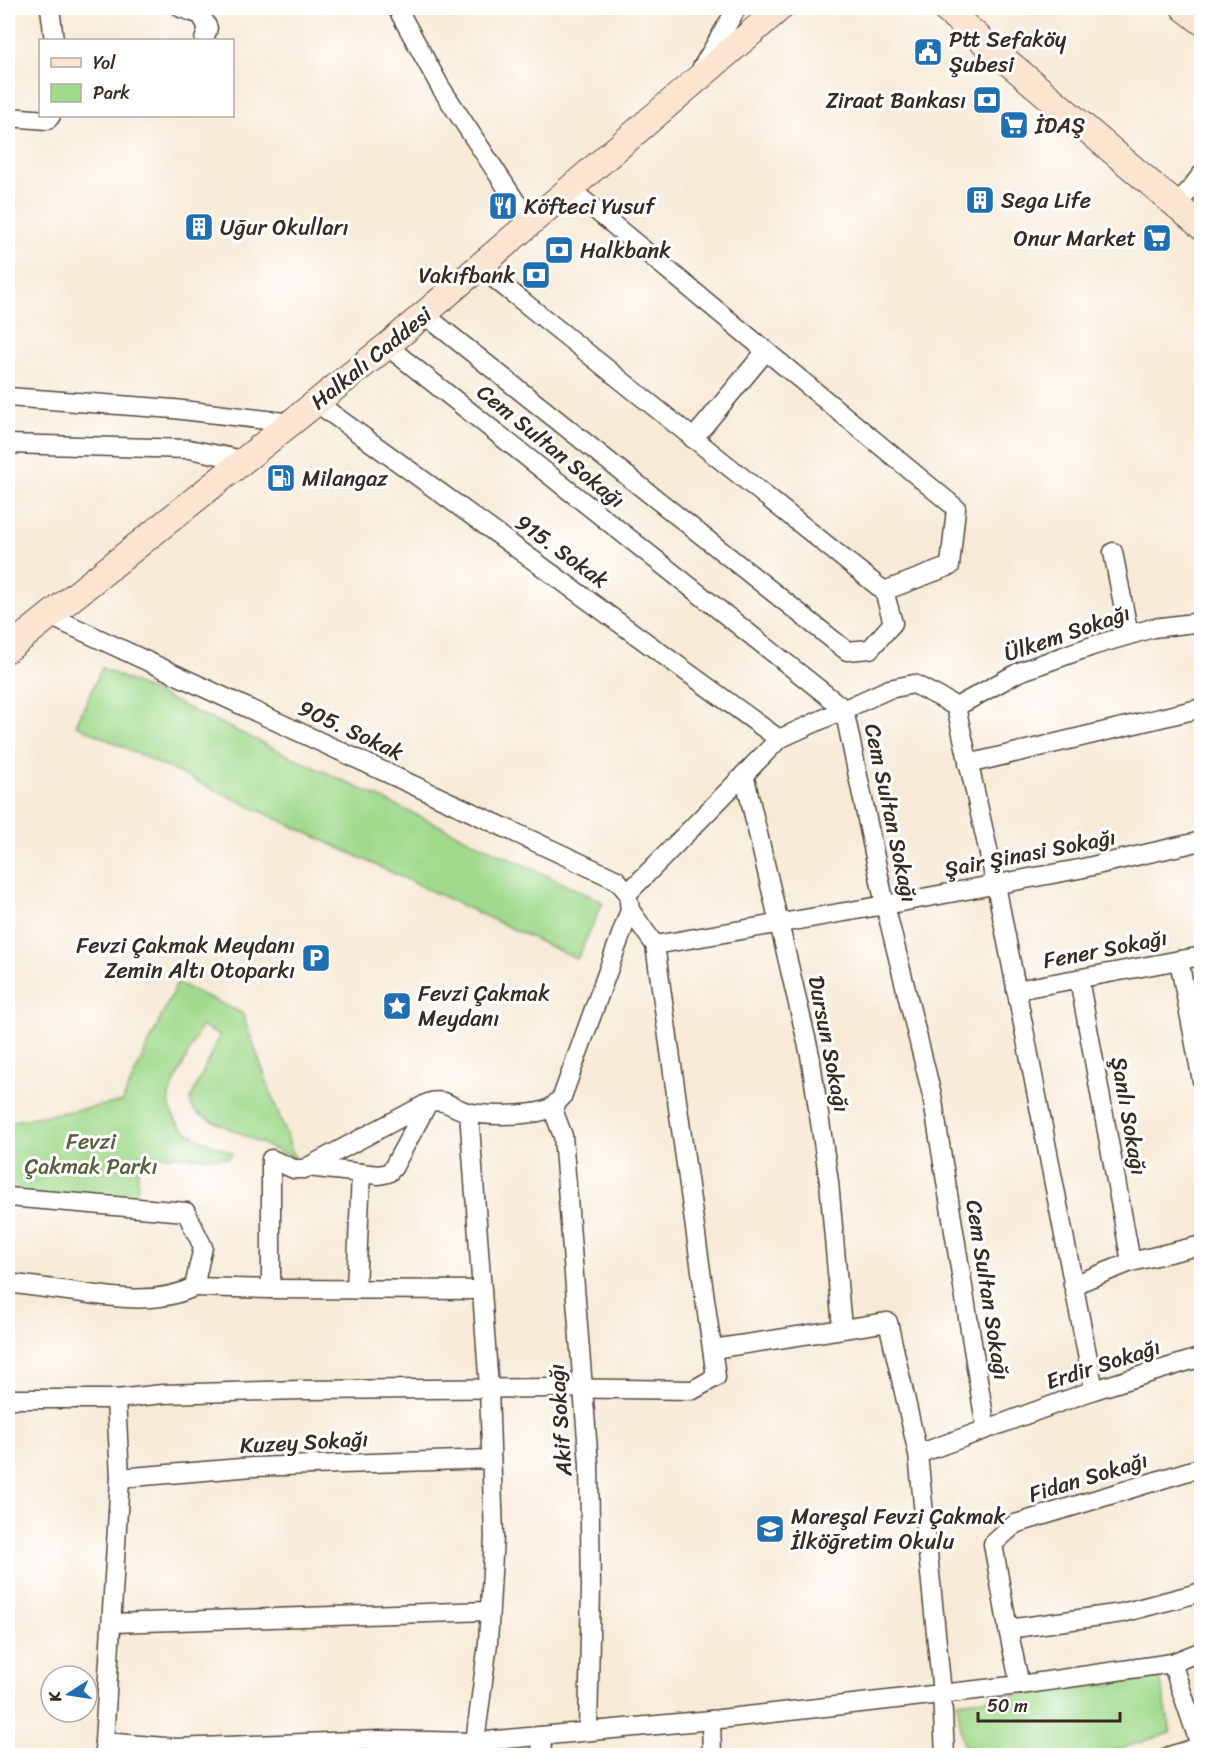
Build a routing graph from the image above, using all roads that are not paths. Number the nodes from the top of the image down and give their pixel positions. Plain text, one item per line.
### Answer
1 (50, 8) edge
2 (181, 8) edge
3 (397, 8) edge
4 (737, 8) edge
5 (780, 8) edge
6 (944, 8) edge
7 (1184, 8) edge
8 (1202, 22) edge
9 (54, 39) edge
10 (204, 39) edge
11 (694, 81) junction
12 (8, 117) edge
13 (50, 117) edge
14 (1202, 174) edge
15 (570, 189) junction
16 (1177, 206) junction
17 (530, 223) junction
18 (1202, 227) edge
19 (480, 267) junction
20 (425, 315) junction
21 (387, 346) junction
22 (766, 351) junction
23 (8, 397) edge
24 (316, 403) junction
25 (292, 423) junction
26 (693, 439) junction
27 (8, 444) edge
28 (243, 460) junction
29 (1113, 552) dead end
30 (884, 591) junction
31 (50, 616) junction
32 (1202, 622) edge
33 (1129, 635) junction
34 (8, 649) edge
35 (956, 707) junction
36 (1202, 708) edge
37 (844, 709) junction
38 (779, 739) junction
39 (968, 764) junction
40 (744, 774) junction
41 (1202, 841) edge
42 (996, 885) junction
43 (629, 902) junction
44 (885, 905) junction
45 (780, 924) junction
46 (655, 945) junction
47 (1202, 956) edge
48 (1179, 960) junction
49 (1079, 979) junction
50 (1016, 990) junction
51 (1202, 1081) edge
52 (428, 1103) junction
53 (552, 1107) junction
54 (469, 1112) junction
55 (308, 1167) junction
56 (361, 1173) junction
57 (8, 1197) edge
58 (1202, 1245) edge
59 (1131, 1262) junction
60 (8, 1282) edge
61 (1073, 1285) junction
62 (194, 1287) junction
63 (271, 1289) junction
64 (356, 1289) junction
65 (482, 1290) junction
66 (842, 1328) junction
67 (713, 1349) junction
68 (1202, 1357) edge
69 (489, 1388) junction
70 (583, 1389) junction
71 (1094, 1390) junction
72 (8, 1399) edge
73 (116, 1399) junction
74 (986, 1429) junction
75 (918, 1454) junction
76 (491, 1459) junction
77 (1202, 1467) edge
78 (120, 1478) junction
79 (1202, 1592) edge
80 (489, 1611) junction
81 (112, 1623) junction
82 (1008, 1629) junction
83 (1202, 1651) edge
84 (1172, 1663) junction
85 (1020, 1685) junction
86 (942, 1694) junction
87 (711, 1720) junction
88 (588, 1731) junction
89 (541, 1736) junction
90 (475, 1742) junction
91 (416, 1748) edge
92 (1201, 1748) edge
93 (105, 1749) edge
94 (292, 1749) edge
95 (177, 1752) edge
96 (542, 1755) edge
97 (712, 1755) edge
98 (945, 1755) edge
99 (1169, 1755) edge

1 - 9 street
2 - 10 street
3 - 17 street
4 - 11 street
5 - 11 main road, Halkalı Caddesi
6 - 16 main road
7 - 8 main road
11 - 15 main road, Halkalı Caddesi
12 - 13 street
14 - 16 street
15 - 17 main road, Halkalı Caddesi
15 - 22 street
16 - 18 main road
17 - 19 main road, Halkalı Caddesi
19 - 20 main road, Halkalı Caddesi
19 - 26 street
20 - 21 main road, Halkalı Caddesi
20 - 30 street
21 - 24 main road, Halkalı Caddesi
21 - 37 street, Cem Sultan Sokağı
22 - 26 street
22 - 30 street
23 - 25 street
24 - 25 main road, Halkalı Caddesi
24 - 38 street, 915. Sokak
25 - 28 main road, Halkalı Caddesi
26 - 30 street
27 - 28 street
28 - 31 main road, Halkalı Caddesi
29 - 33 street
31 - 34 main road, Halkalı Caddesi
31 - 43 street, 905. Sokak
32 - 33 street, Ülkem Sokağı
33 - 35 street, Ülkem Sokağı
35 - 37 street
35 - 39 street
36 - 39 street
37 - 38 street
37 - 44 street, Cem Sultan Sokağı
38 - 40 street
39 - 42 street
40 - 43 street
40 - 45 street, Dursun Sokağı
41 - 42 street, Şair Şinasi Sokağı
42 - 44 street, Şair Şinasi Sokağı
42 - 50 street
43 - 46 street, 905. Sokak
43 - 53 street
44 - 45 street, Şair Şinasi Sokağı
44 - 74 street, Cem Sultan Sokağı
45 - 46 street, Şair Şinasi Sokağı
45 - 66 street, Dursun Sokağı
46 - 67 street
47 - 48 street, Fener Sokağı
48 - 49 street, Fener Sokağı
48 - 51 street
49 - 50 street, Fener Sokağı
49 - 59 street, Şanlı Sokağı
50 - 61 street
52 - 54 street
52 - 55 street
52 - 56 street
53 - 54 street
53 - 70 street, Akif Sokağı
54 - 65 street
55 - 56 street
55 - 63 street
56 - 64 street
57 - 62 street
58 - 59 street
59 - 61 street
60 - 62 street
61 - 71 street
62 - 63 street
63 - 64 street
64 - 65 street
65 - 69 street
66 - 67 street
66 - 75 street
67 - 70 street
68 - 71 street, Erdir Sokağı
69 - 70 street
69 - 73 street
69 - 76 street
70 - 88 street, Akif Sokağı
71 - 74 street, Erdir Sokağı
72 - 73 street
73 - 78 street
74 - 75 street, Erdir Sokağı
75 - 86 street
76 - 78 street, Kuzey Sokağı
76 - 80 street
77 - 82 street, Fidan Sokağı
78 - 81 street
79 - 82 street
80 - 81 street
80 - 90 street
81 - 93 street
82 - 85 street, Fidan Sokağı
83 - 84 street
84 - 85 street
84 - 92 street
85 - 86 street
86 - 87 street
86 - 98 street
87 - 88 street
87 - 97 street
88 - 89 street
89 - 90 street
89 - 96 street
90 - 91 street
91 - 94 street
92 - 99 street
93 - 95 street
94 - 95 street

